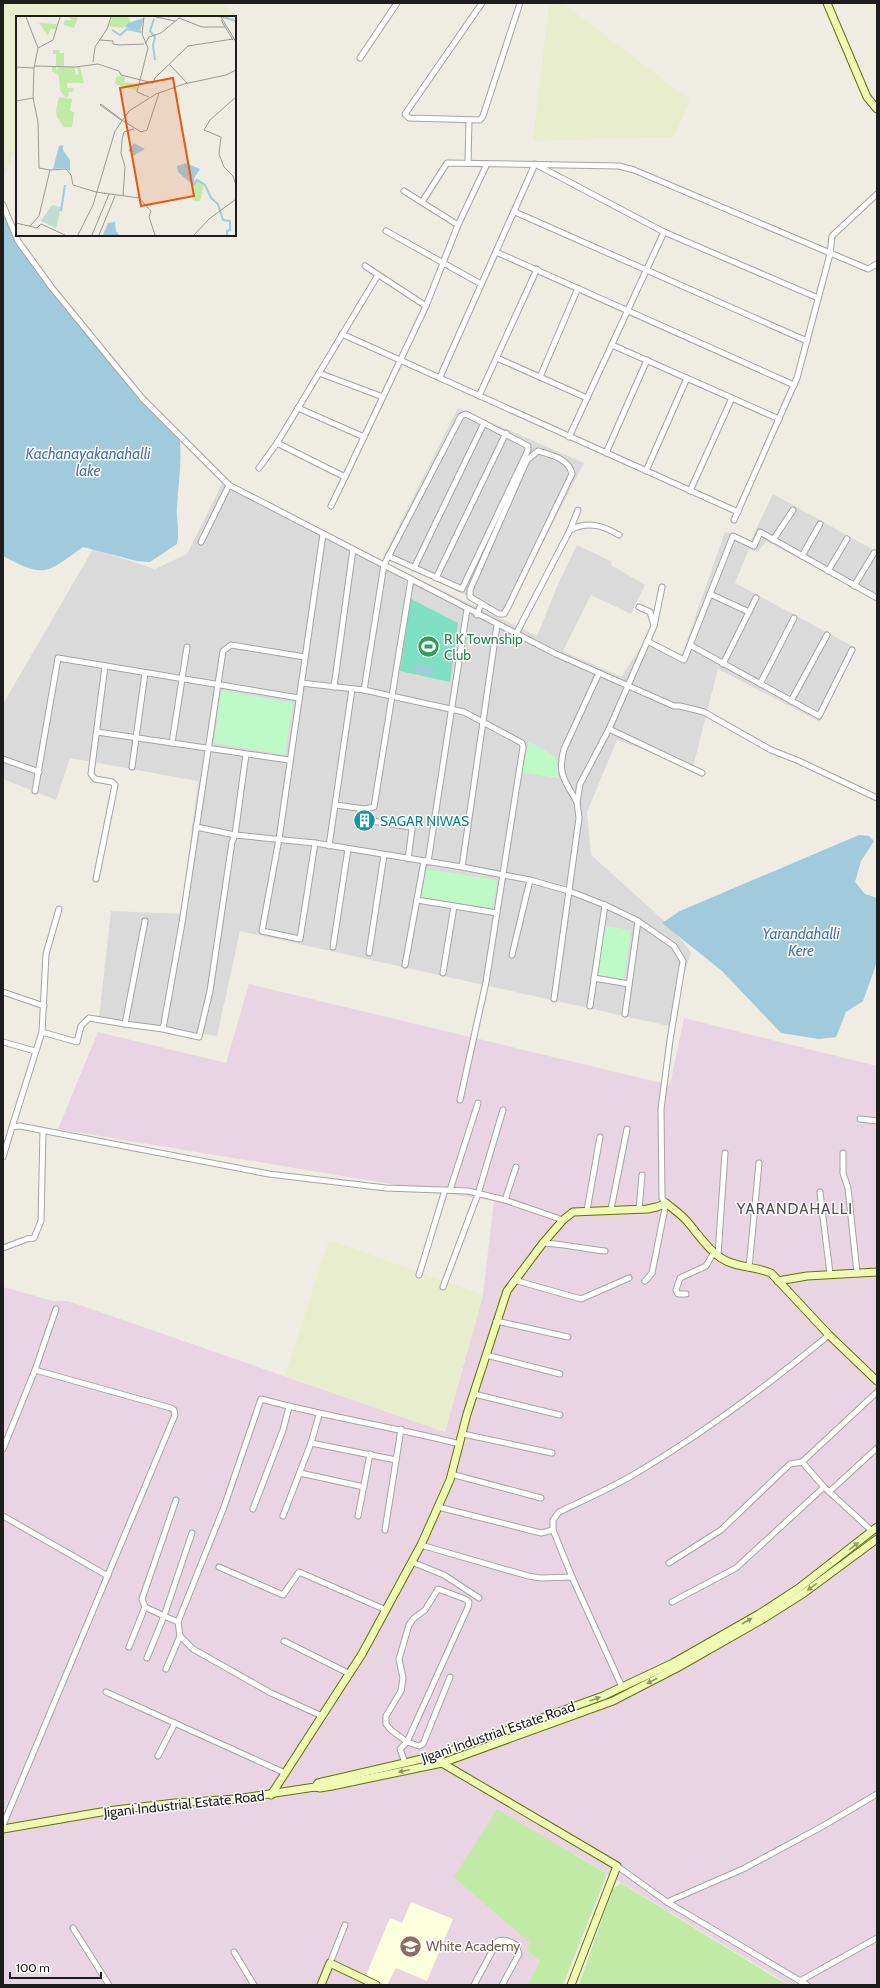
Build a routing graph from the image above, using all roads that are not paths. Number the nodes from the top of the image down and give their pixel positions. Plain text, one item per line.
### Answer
1 (397, 3) edge
2 (482, 3) edge
3 (520, 3) edge
4 (827, 3) edge
5 (360, 58) dead end
6 (877, 109) edge
7 (469, 120) junction
8 (468, 163) junction
9 (487, 164) junction
10 (534, 164) junction
11 (404, 191) dead end
12 (877, 194) edge
13 (422, 202) junction
14 (3, 205) edge
15 (515, 212) junction
16 (458, 225) junction
17 (386, 231) dead end
18 (664, 232) junction
19 (496, 252) junction
20 (830, 254) junction
21 (443, 263) junction
22 (877, 264) edge
23 (365, 266) dead end
24 (536, 269) junction
25 (646, 271) junction
26 (378, 274) junction
27 (481, 284) junction
28 (578, 288) junction
29 (818, 298) junction
30 (426, 306) junction
31 (628, 310) junction
32 (342, 334) junction
33 (806, 341) junction
34 (612, 345) junction
35 (497, 358) junction
36 (399, 360) junction
37 (646, 360) junction
38 (319, 373) junction
39 (440, 377) junction
40 (540, 377) junction
41 (687, 378) junction
42 (794, 385) junction
43 (478, 396) junction
44 (383, 397) junction
45 (587, 398) junction
46 (732, 398) junction
47 (298, 408) junction
48 (779, 419) junction
49 (484, 423) junction
50 (506, 434) junction
51 (364, 437) junction
52 (569, 437) junction
53 (277, 443) junction
54 (606, 454) junction
55 (259, 468) dead end
56 (646, 471) junction
57 (345, 478) junction
58 (229, 485) junction
59 (690, 491) junction
60 (331, 506) dead end
61 (578, 510) dead end
62 (793, 510) dead end
63 (738, 512) junction
64 (734, 520) dead end
65 (820, 524) dead end
66 (570, 530) junction
67 (324, 534) junction
68 (619, 535) dead end
69 (847, 539) dead end
70 (773, 540) junction
71 (202, 542) dead end
72 (353, 549) junction
73 (874, 553) dead end
74 (388, 556) junction
75 (802, 556) junction
76 (384, 565) junction
77 (414, 568) junction
78 (828, 570) junction
79 (436, 578) junction
80 (411, 579) junction
81 (854, 586) junction
82 (662, 587) dead end
83 (710, 594) junction
84 (756, 598) dead end
85 (877, 598) edge
86 (481, 604) junction
87 (639, 607) dead end
88 (467, 609) junction
89 (493, 610) junction
90 (749, 612) junction
91 (477, 615) junction
92 (794, 618) dead end
93 (489, 621) junction
94 (497, 625) junction
95 (654, 626) junction
96 (516, 634) junction
97 (827, 635) dead end
98 (647, 641) junction
99 (690, 646) junction
100 (187, 647) dead end
101 (852, 650) dead end
102 (305, 657) junction
103 (723, 664) junction
104 (106, 666) junction
105 (145, 673) junction
106 (599, 673) junction
107 (182, 679) junction
108 (301, 683) junction
109 (218, 684) junction
110 (760, 684) junction
111 (334, 687) junction
112 (628, 687) junction
113 (352, 689) junction
114 (364, 690) junction
115 (392, 696) junction
116 (299, 698) junction
117 (791, 701) junction
118 (452, 708) junction
119 (482, 720) junction
120 (609, 729) junction
121 (96, 732) junction
122 (136, 738) junction
123 (172, 743) junction
124 (208, 748) junction
125 (246, 754) junction
126 (3, 759) edge
127 (289, 760) junction
128 (132, 767) dead end
129 (38, 772) junction
130 (702, 773) dead end
131 (35, 791) dead end
132 (877, 798) edge
133 (577, 802) junction
134 (336, 805) junction
135 (372, 821) dead end
136 (196, 827) junction
137 (235, 836) junction
138 (279, 839) junction
139 (315, 844) junction
140 (329, 846) junction
141 (348, 849) junction
142 (384, 855) junction
143 (408, 859) junction
144 (426, 862) junction
145 (462, 867) junction
146 (503, 874) junction
147 (96, 879) dead end
148 (530, 880) junction
149 (569, 891) junction
150 (417, 900) junction
151 (605, 905) junction
152 (454, 906) junction
153 (59, 909) dead end
154 (497, 913) junction
155 (145, 921) dead end
156 (638, 921) junction
157 (333, 947) dead end
158 (369, 953) dead end
159 (512, 955) dead end
160 (405, 965) dead end
161 (442, 973) dead end
162 (594, 978) junction
163 (629, 984) junction
164 (3, 992) edge
165 (554, 999) dead end
166 (44, 1006) junction
167 (590, 1006) dead end
168 (625, 1014) dead end
169 (125, 1024) junction
170 (163, 1029) junction
171 (42, 1032) junction
172 (3, 1042) edge
173 (35, 1051) junction
174 (460, 1100) dead end
175 (478, 1103) dead end
176 (503, 1110) dead end
177 (860, 1119) dead end
178 (877, 1121) edge
179 (12, 1127) junction
180 (626, 1129) dead end
181 (43, 1131) junction
182 (600, 1137) dead end
183 (725, 1153) dead end
184 (843, 1153) dead end
185 (3, 1157) edge
186 (759, 1163) dead end
187 (516, 1167) dead end
188 (642, 1174) dead end
189 (448, 1190) junction
190 (820, 1192) dead end
191 (478, 1194) junction
192 (505, 1200) junction
193 (666, 1203) junction
194 (611, 1209) junction
195 (639, 1209) junction
196 (586, 1210) junction
197 (563, 1220) junction
198 (543, 1243) junction
199 (3, 1248) edge
200 (606, 1251) dead end
201 (716, 1253) junction
202 (749, 1268) junction
203 (877, 1272) edge
204 (857, 1273) junction
205 (830, 1274) junction
206 (419, 1275) dead end
207 (629, 1278) dead end
208 (514, 1280) junction
209 (645, 1281) dead end
210 (778, 1281) junction
211 (443, 1287) dead end
212 (686, 1294) dead end
213 (56, 1309) dead end
214 (496, 1321) junction
215 (829, 1335) junction
216 (568, 1337) dead end
217 (486, 1355) junction
218 (35, 1370) junction
219 (560, 1374) dead end
220 (877, 1381) edge
221 (877, 1392) edge
222 (474, 1394) junction
223 (289, 1407) junction
224 (320, 1415) junction
225 (560, 1415) dead end
226 (401, 1429) junction
227 (463, 1434) junction
228 (311, 1443) junction
229 (460, 1444) junction
230 (877, 1448) edge
231 (3, 1449) edge
232 (552, 1453) dead end
233 (370, 1454) junction
234 (396, 1460) junction
235 (802, 1462) junction
236 (300, 1472) junction
237 (451, 1474) junction
238 (364, 1487) junction
239 (824, 1487) junction
240 (829, 1492) junction
241 (541, 1498) dead end
242 (176, 1500) dead end
243 (438, 1507) junction
244 (253, 1508) dead end
245 (3, 1516) edge
246 (282, 1516) dead end
247 (358, 1516) dead end
248 (875, 1529) edge
249 (385, 1530) dead end
250 (553, 1530) junction
251 (192, 1533) dead end
252 (877, 1539) edge
253 (421, 1545) junction
254 (412, 1562) junction
255 (669, 1563) dead end
256 (219, 1567) dead end
257 (108, 1576) junction
258 (572, 1577) junction
259 (478, 1598) dead end
260 (672, 1602) dead end
261 (145, 1607) junction
262 (386, 1610) junction
263 (164, 1616) junction
264 (178, 1622) junction
265 (180, 1636) junction
266 (284, 1641) dead end
267 (129, 1647) dead end
268 (147, 1658) dead end
269 (166, 1669) dead end
270 (350, 1674) junction
271 (450, 1677) dead end
272 (622, 1687) junction
273 (106, 1692) dead end
274 (322, 1716) junction
275 (175, 1723) junction
276 (407, 1742) junction
277 (440, 1755) junction
278 (158, 1756) dead end
279 (405, 1763) junction
280 (442, 1763) junction
281 (285, 1773) junction
282 (315, 1787) junction
283 (877, 1794) edge
284 (271, 1795) junction
285 (3, 1825) edge
286 (3, 1829) edge
287 (617, 1866) junction
288 (667, 1902) junction
289 (345, 1925) dead end
290 (73, 1928) dead end
291 (877, 1938) edge
292 (234, 1952) dead end
293 (330, 1963) junction
294 (800, 1981) junction
295 (109, 1985) edge
296 (254, 1985) edge
297 (321, 1985) edge
298 (376, 1985) edge
299 (474, 1985) edge
300 (502, 1985) edge
301 (572, 1985) edge
302 (807, 1985) edge

1 - 5 street
2 - 7 street
3 - 7 street
4 - 6 street
7 - 8 street
8 - 9 street
8 - 13 street
9 - 10 street
9 - 16 street
10 - 15 street
10 - 18 street
10 - 20 street
11 - 13 street
12 - 20 street
13 - 16 street
14 - 58 street
15 - 19 street
15 - 25 street
16 - 21 street
17 - 21 street
18 - 25 street
18 - 29 street
19 - 24 street
19 - 27 street
20 - 22 street
20 - 29 street
21 - 27 street
21 - 30 street
23 - 26 street
24 - 28 street
24 - 35 street
25 - 31 street
25 - 33 street
26 - 30 street
26 - 32 street
27 - 39 street
28 - 31 street
28 - 40 street
29 - 33 street
30 - 36 street
31 - 34 street
31 - 42 street
32 - 36 street
32 - 38 street
33 - 42 street
34 - 37 street
34 - 45 street
35 - 40 street
35 - 43 street
36 - 39 street
36 - 44 street
37 - 41 street
37 - 54 street
38 - 44 street
38 - 47 street
39 - 43 street
40 - 45 street
41 - 46 street
41 - 56 street
42 - 48 street
43 - 52 street
44 - 51 street
45 - 52 street
46 - 48 street
46 - 59 street
47 - 51 street
47 - 53 street
48 - 63 street
49 - 50 street
49 - 74 street
49 - 77 street
50 - 79 street
50 - 79 street
51 - 57 street
52 - 54 street
53 - 55 street
53 - 57 street
54 - 56 street
56 - 59 street
57 - 60 street
58 - 67 street
58 - 71 street
59 - 63 street
61 - 66 street
62 - 70 street
63 - 64 street
65 - 75 street
66 - 68 street
66 - 96 street
67 - 72 street
67 - 102 street
69 - 78 street
70 - 75 street
70 - 83 street
72 - 76 street
72 - 111 street
73 - 81 street
74 - 76 street
74 - 77 street
75 - 78 street
76 - 80 street
76 - 114 street
77 - 79 street
78 - 81 street
80 - 88 street
80 - 115 street
81 - 85 street
82 - 95 street
83 - 90 street
83 - 99 street
84 - 90 street
86 - 89 street
86 - 89 street
86 - 91 street
87 - 95 street
88 - 91 street
88 - 118 street
89 - 93 street
90 - 103 street
91 - 93 street
92 - 110 street
93 - 94 street
94 - 96 street
94 - 119 street
95 - 98 street
96 - 106 street
97 - 117 street
98 - 99 street
98 - 112 street
99 - 103 street
100 - 107 street
101 - 117 street
102 - 108 street
102 - 109 street
103 - 110 street
104 - 105 street
104 - 121 street
104 - 129 street
105 - 107 street
105 - 122 street
106 - 112 street
106 - 133 street
107 - 109 street
107 - 123 street
108 - 111 street
108 - 116 street
109 - 116 street
109 - 124 street
110 - 117 street
111 - 113 street
112 - 120 street
112 - 132 street
113 - 114 street
113 - 134 street
114 - 115 street
115 - 118 street
115 - 134 street
116 - 127 street
118 - 119 street
118 - 144 street
119 - 145 street
119 - 146 street
120 - 130 street
120 - 133 street
121 - 122 street
121 - 147 street
122 - 123 street
122 - 128 street
123 - 124 street
124 - 125 street
124 - 136 street
125 - 127 street
125 - 137 street
126 - 129 street
127 - 138 street
129 - 131 street
133 - 149 street
134 - 140 street
135 - 143 street
136 - 137 street
136 - 170 street
137 - 138 street
137 - 170 street
138 - 139 street
138 - 139 street
139 - 140 street
140 - 141 street
141 - 142 street
141 - 157 street
142 - 143 street
142 - 158 street
143 - 144 street
144 - 145 street
144 - 150 street
145 - 146 street
146 - 148 street
146 - 154 street
148 - 149 street
148 - 159 street
149 - 151 street
149 - 165 street
150 - 152 street
150 - 160 street
151 - 156 street
151 - 162 street
152 - 154 street
152 - 161 street
153 - 166 street
154 - 174 street
155 - 169 street
156 - 163 street
156 - 193 street
162 - 163 street
162 - 167 street
163 - 168 street
164 - 166 street
166 - 171 street
169 - 170 street
169 - 171 street
171 - 173 street
172 - 173 street
173 - 179 street
175 - 189 street
176 - 191 street
177 - 178 street
179 - 181 street
179 - 185 street
180 - 194 street
181 - 189 street
181 - 199 street
182 - 196 street
183 - 201 street
184 - 204 street
186 - 202 street
187 - 192 street
188 - 195 street
189 - 191 street
189 - 206 street
190 - 205 street
191 - 192 street
191 - 211 street
192 - 197 street
193 - 195 street
193 - 201 street
193 - 209 street
194 - 195 street
194 - 196 street
196 - 197 street
197 - 198 street
198 - 200 street
198 - 208 street
201 - 202 street
201 - 212 street
202 - 210 street
203 - 204 street
204 - 205 street
205 - 210 street
207 - 208 street
208 - 214 street
210 - 215 street
213 - 218 street
214 - 216 street
214 - 217 street
215 - 220 street
215 - 250 street
217 - 219 street
217 - 222 street
218 - 231 street
218 - 257 street
221 - 235 street
222 - 225 street
222 - 227 street
223 - 224 street
223 - 244 street
223 - 264 street
224 - 226 street
224 - 228 street
226 - 229 street
226 - 234 street
227 - 229 street
227 - 232 street
228 - 233 street
228 - 236 street
229 - 237 street
230 - 240 street
233 - 234 street
233 - 238 street
234 - 249 street
235 - 239 street
235 - 255 street
236 - 238 street
236 - 246 street
237 - 241 street
237 - 243 street
238 - 247 street
239 - 240 street
239 - 260 street
240 - 248 street
242 - 261 street
243 - 250 street
243 - 253 street
245 - 257 street
272 -> 248 street, Jigani Industrial Estate Road
250 - 258 street
251 - 263 street
252 -> 280 street, Jigani Industrial Estate Road
253 - 254 street
253 - 258 street
254 - 259 street
254 - 262 street
256 - 262 street
257 - 285 street
258 - 272 street
261 - 263 street
261 - 267 street
262 - 270 street
263 - 264 street
263 - 268 street
264 - 265 street
265 - 269 street
265 - 274 street
266 - 270 street
270 - 274 street
271 - 276 street
277 -> 272 street, Jigani Industrial Estate Road
273 - 275 street
274 - 281 street
275 - 278 street
275 - 281 street
276 - 276 street
276 - 279 street
277 - 279 street, Jigani Industrial Estate Road
277 - 280 street
279 - 282 street, Jigani Industrial Estate Road
280 -> 282 street, Jigani Industrial Estate Road
280 - 287 street
281 - 284 street
282 - 284 street, Jigani Industrial Estate Road
283 - 288 street
284 - 286 street, Jigani Industrial Estate Road
287 - 288 street
287 - 301 street
288 - 294 street
289 - 293 street
290 - 295 street
291 - 294 street
292 - 296 street
293 - 297 street
293 - 298 street
294 - 302 street
299 - 300 street

